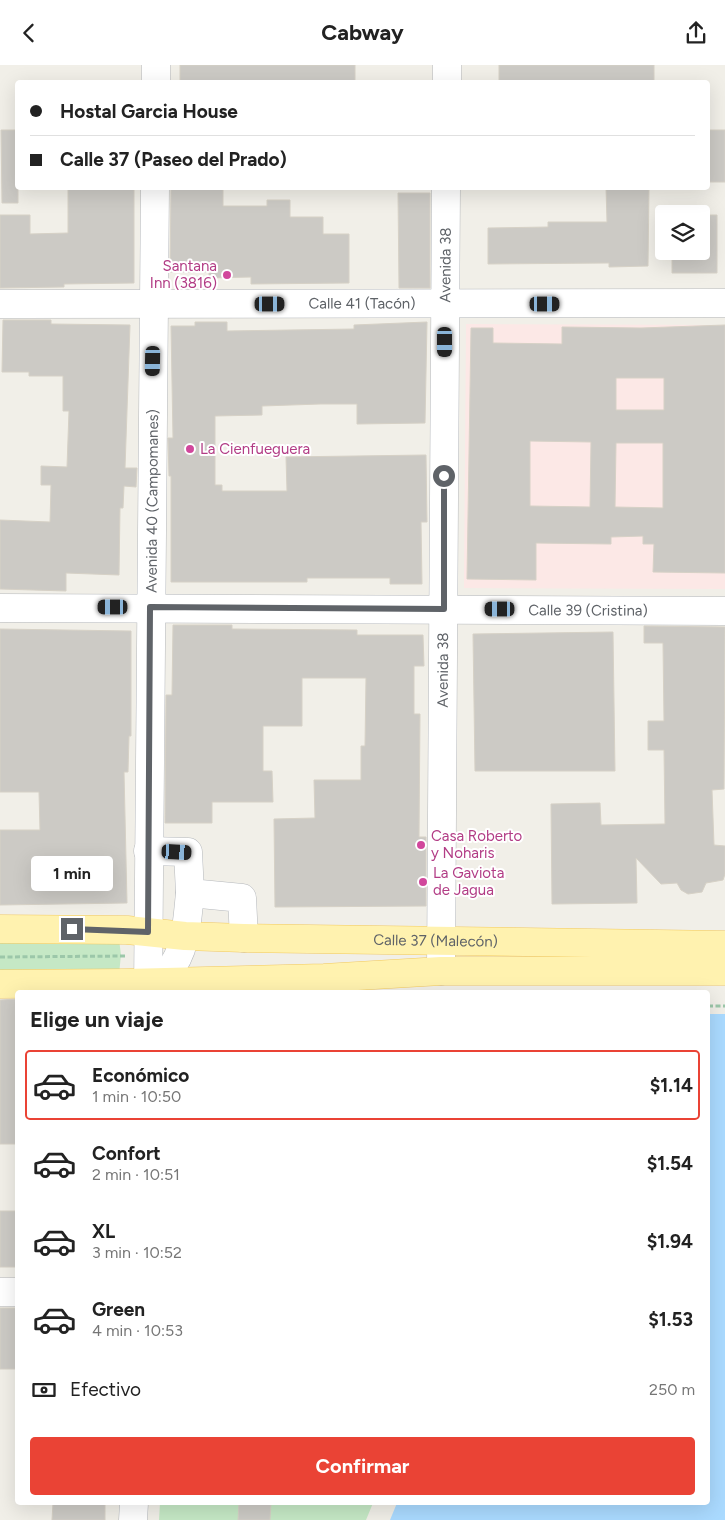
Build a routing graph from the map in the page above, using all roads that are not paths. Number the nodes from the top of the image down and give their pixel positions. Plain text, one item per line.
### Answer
1 (156, 65) edge
2 (448, 65) edge
3 (156, 80) edge
4 (447, 80) edge
5 (155, 190) edge
6 (446, 190) edge
7 (725, 303) edge
8 (0, 304) edge
9 (446, 304) junction
10 (154, 305) junction
11 (150, 607) junction
12 (0, 608) edge
13 (444, 609) junction
14 (725, 611) edge
15 (156, 851) junction
16 (175, 907) junction
17 (0, 929) edge
18 (148, 932) junction
19 (244, 937) junction
20 (441, 940) junction
21 (725, 945) edge
22 (441, 971) junction
23 (725, 971) edge
24 (0, 983) edge
25 (148, 987) edge
26 (0, 1292) edge
27 (15, 1292) edge
28 (134, 1505) edge
29 (134, 1520) edge

1 - 3 street
2 - 4 street
5 - 10 street, Avenida 40 (Campomanes)
6 - 9 street, Avenida 38
7 - 9 street, Calle 41 (Tacón)
8 - 10 street, Calle 41 (Tacón)
9 - 10 street, Calle 41 (Tacón)
9 - 13 street, Avenida 38
10 - 11 street, Avenida 40 (Campomanes)
11 - 12 street, Calle 39 (Cristina)
11 - 13 street, Calle 39 (Cristina)
11 - 15 street, Avenida 40 (Campomanes)
13 - 14 street, Calle 39 (Cristina)
13 - 20 street, Avenida 38
15 - 16 street, Avenida 40 (Campomanes)
15 - 16 street
16 - 18 main road, Calle 37 (Malecón)
16 - 18 street, Avenida 40 (Campomanes)
16 - 19 main road, Calle 37 (Malecón)
16 - 19 street
16 - 25 street
17 - 18 main road, Calle 37 (Malecón)
18 - 25 street, Avenida 40 (Campomanes)
19 - 20 main road, Calle 37 (Malecón)
20 - 21 main road, Calle 37 (Malecón)
20 - 22 street, Avenida 38
22 - 23 main road, Calle 37 (Malecón)
22 - 25 main road, Calle 37 (Malecón)
24 - 25 main road, Calle 37 (Malecón)
26 - 27 street
28 - 29 street

